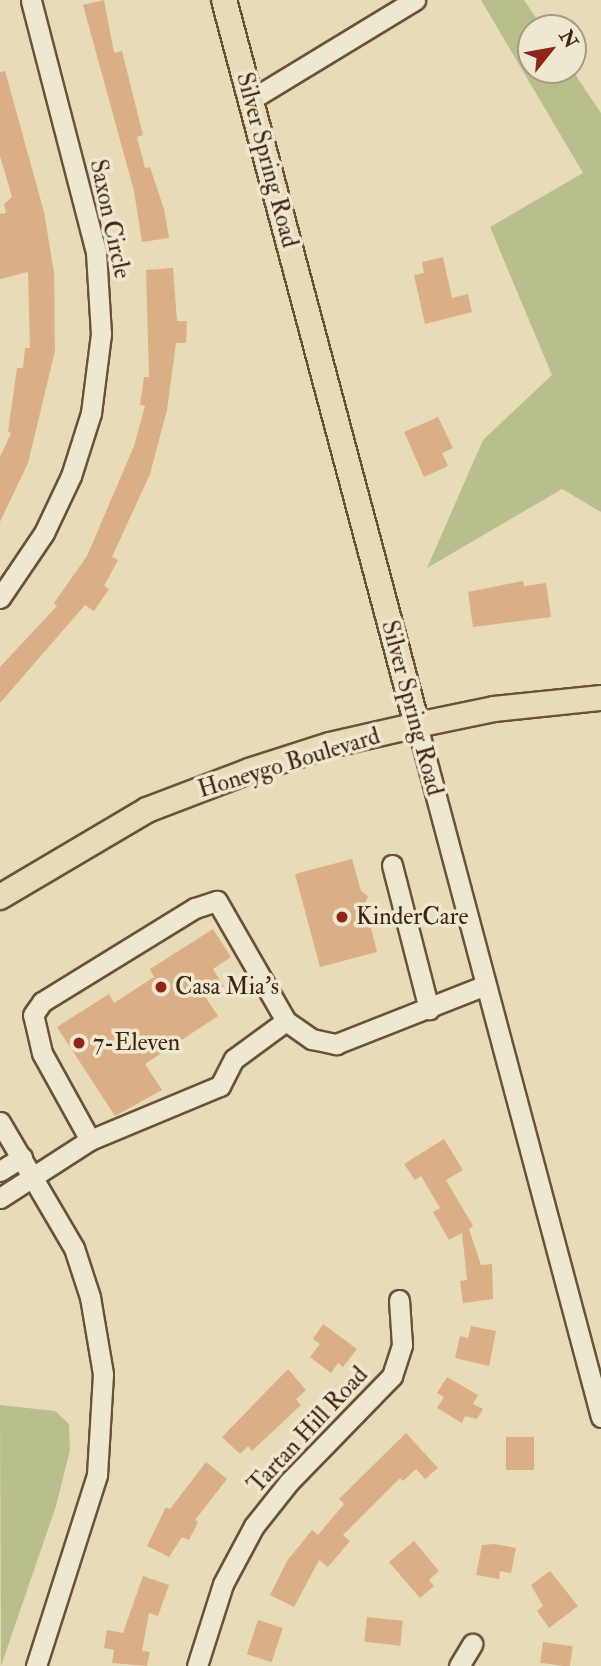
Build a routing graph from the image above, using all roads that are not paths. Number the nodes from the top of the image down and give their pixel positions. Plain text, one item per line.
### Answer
1 (31, 0) edge
2 (224, 0) edge
3 (415, 0) edge
4 (252, 99) junction
5 (0, 598) edge
6 (601, 698) edge
7 (417, 725) junction
8 (392, 865) dead end
9 (0, 897) edge
10 (486, 985) junction
11 (429, 1009) junction
12 (286, 1021) junction
13 (0, 1122) edge
14 (90, 1140) junction
15 (22, 1157) junction
16 (0, 1171) edge
17 (34, 1175) junction
18 (0, 1198) edge
19 (399, 1300) dead end
20 (601, 1416) edge
21 (472, 1644) dead end
22 (36, 1666) edge
23 (197, 1666) edge
24 (459, 1666) edge

1 - 5 street, Saxon Circle
2 - 4 main road, Silver Spring Road
3 - 4 street
4 - 7 main road, Silver Spring Road
6 - 7 main road, Honeygo Boulevard
7 - 9 main road, Honeygo Boulevard
7 - 10 street, Silver Spring Road
8 - 11 street
10 - 11 street
10 - 20 street, Silver Spring Road
11 - 12 street
12 - 14 street
12 - 14 street
13 - 15 street
14 - 17 street
15 - 16 street
15 - 17 street
17 - 18 street
17 - 22 street
19 - 23 street, Tartan Hill Road
21 - 24 street

